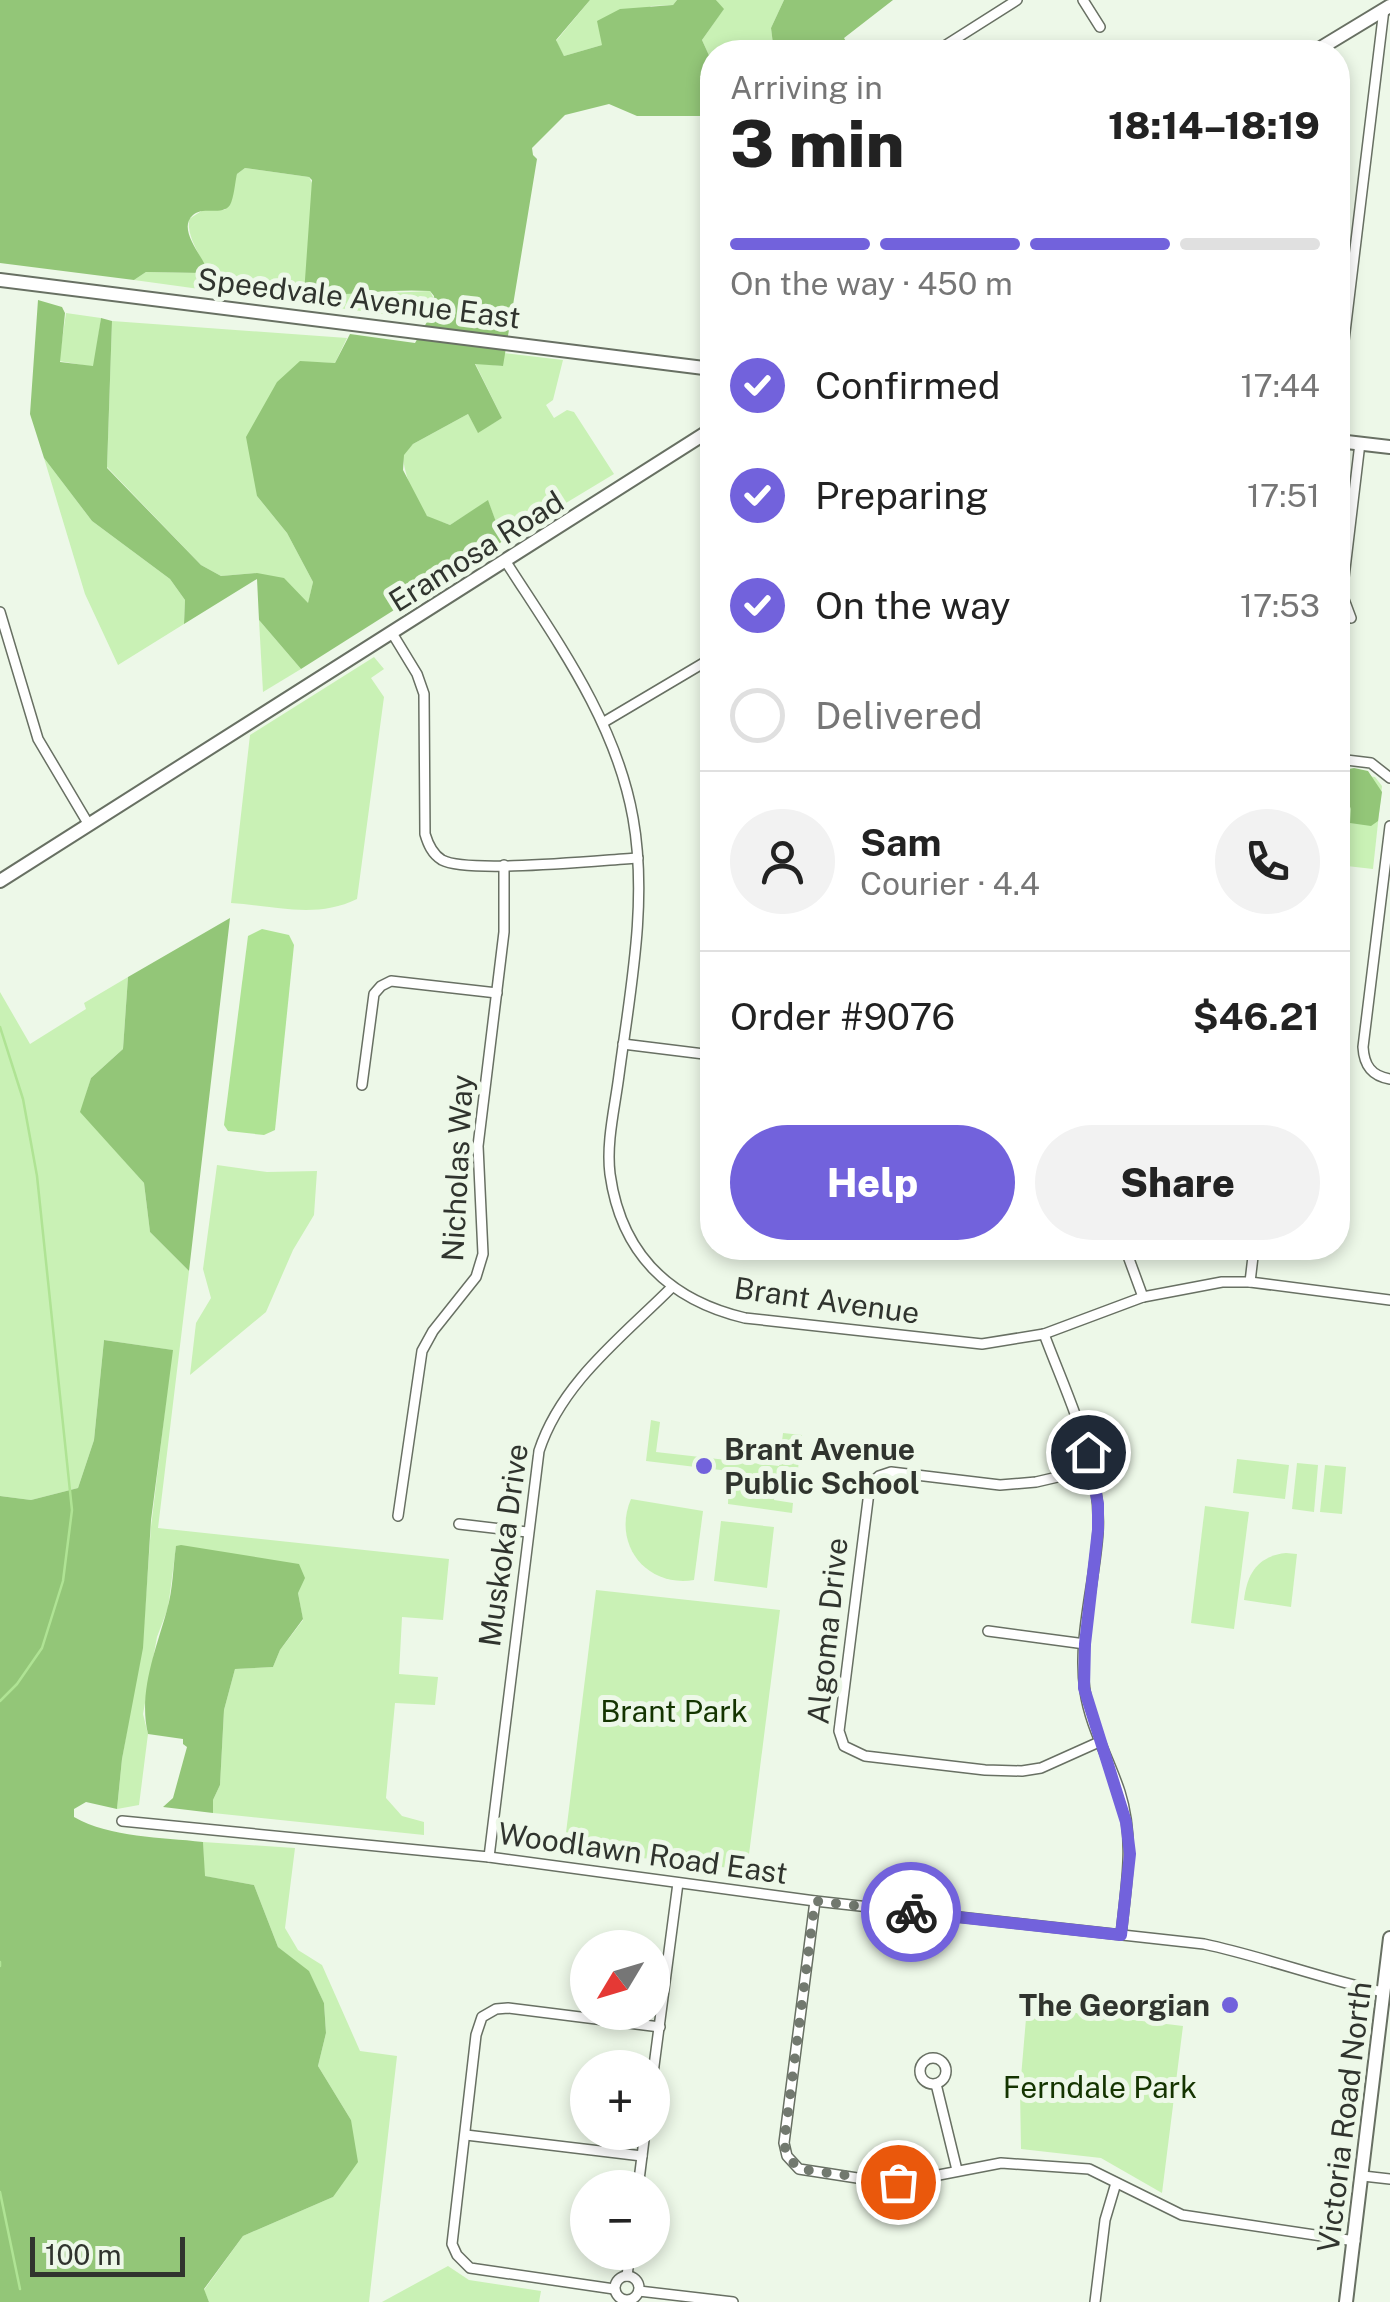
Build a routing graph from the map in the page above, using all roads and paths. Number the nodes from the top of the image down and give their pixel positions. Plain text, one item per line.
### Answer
1 (1017, 0) edge
2 (1083, 0) edge
3 (1387, 7) edge
4 (1100, 27) dead end
5 (954, 40) edge
6 (1333, 40) edge
7 (0, 280) edge
8 (1350, 282) edge
9 (700, 368) edge
10 (700, 437) edge
11 (1350, 442) edge
12 (1360, 444) junction
13 (1390, 447) edge
14 (1350, 527) edge
15 (506, 562) junction
16 (0, 612) edge
17 (392, 632) junction
18 (700, 665) edge
19 (604, 722) junction
20 (1350, 760) edge
21 (1390, 778) edge
22 (89, 825) junction
23 (1390, 826) edge
24 (638, 858) junction
25 (504, 865) junction
26 (0, 881) edge
27 (497, 993) junction
28 (623, 1044) junction
29 (700, 1054) edge
30 (1390, 1079) edge
31 (362, 1084) dead end
32 (1130, 1260) edge
33 (1253, 1260) edge
34 (1250, 1282) junction
35 (672, 1288) junction
36 (1144, 1297) junction
37 (1390, 1300) edge
38 (1044, 1334) junction
39 (1092, 1468) junction
40 (398, 1516) dead end
41 (459, 1524) dead end
42 (527, 1532) junction
43 (988, 1632) dead end
44 (1085, 1644) junction
45 (1099, 1742) junction
46 (122, 1821) dead end
47 (490, 1857) junction
48 (678, 1882) junction
49 (815, 1901) junction
50 (1121, 1935) junction
51 (1390, 1938) edge
52 (670, 1946) edge
53 (1387, 1992) edge
54 (570, 2016) edge
55 (936, 2084) dead end
56 (466, 2135) junction
57 (643, 2150) edge
58 (642, 2156) junction
59 (640, 2170) edge
60 (957, 2170) junction
61 (1363, 2176) junction
62 (1390, 2179) edge
63 (1116, 2183) junction
64 (1355, 2242) junction
65 (628, 2270) edge
66 (627, 2276) junction
67 (614, 2288) junction
68 (639, 2291) junction
69 (624, 2301) edge
70 (733, 2302) edge
71 (1095, 2302) edge
72 (1346, 2302) edge

1 - 5 street
2 - 4 street
3 - 6 main road
3 - 8 street
7 - 9 main road, Speedvale Avenue East
10 - 15 main road, Eramosa Road
11 - 12 main road
12 - 13 main road
12 - 14 street
15 - 17 main road, Eramosa Road
15 - 19 street, Brant Avenue
16 - 22 street
17 - 22 main road, Eramosa Road
17 - 25 street
18 - 19 street
19 - 24 street, Brant Avenue
20 - 21 street
22 - 26 main road, Eramosa Road
23 - 30 street
24 - 25 street
24 - 28 street, Brant Avenue
25 - 27 street, Nicholas Way
27 - 31 street
27 - 40 street, Nicholas Way
28 - 29 street
28 - 35 street, Brant Avenue
32 - 36 street
33 - 34 street
34 - 36 street, Brant Avenue
34 - 37 street, Brant Avenue
35 - 38 street, Brant Avenue
35 - 42 street, Muskoka Drive
36 - 38 street, Brant Avenue
38 - 39 street
39 - 44 street
39 - 45 street, Algoma Drive
41 - 42 street
42 - 47 street, Muskoka Drive
43 - 44 street
44 - 45 street
45 - 50 street
46 - 47 street, Woodlawn Road East
47 - 48 street, Woodlawn Road East
48 - 49 street, Woodlawn Road East
48 - 52 street
49 - 50 street, Woodlawn Road East
49 - 60 street
50 - 53 street, Woodlawn Road East
51 - 53 main road, Victoria Road North
53 - 61 main road, Victoria Road North
54 - 56 street
55 - 60 street
56 - 58 street
56 - 67 street
57 - 58 street
58 - 59 street
60 - 63 street
61 - 62 street
61 - 64 main road, Victoria Road North
63 - 64 street
63 - 71 street
64 - 72 main road, Victoria Road North
65 - 66 street
66 - 67 street
66 - 68 street
67 - 69 street
68 - 69 street
68 - 70 street

